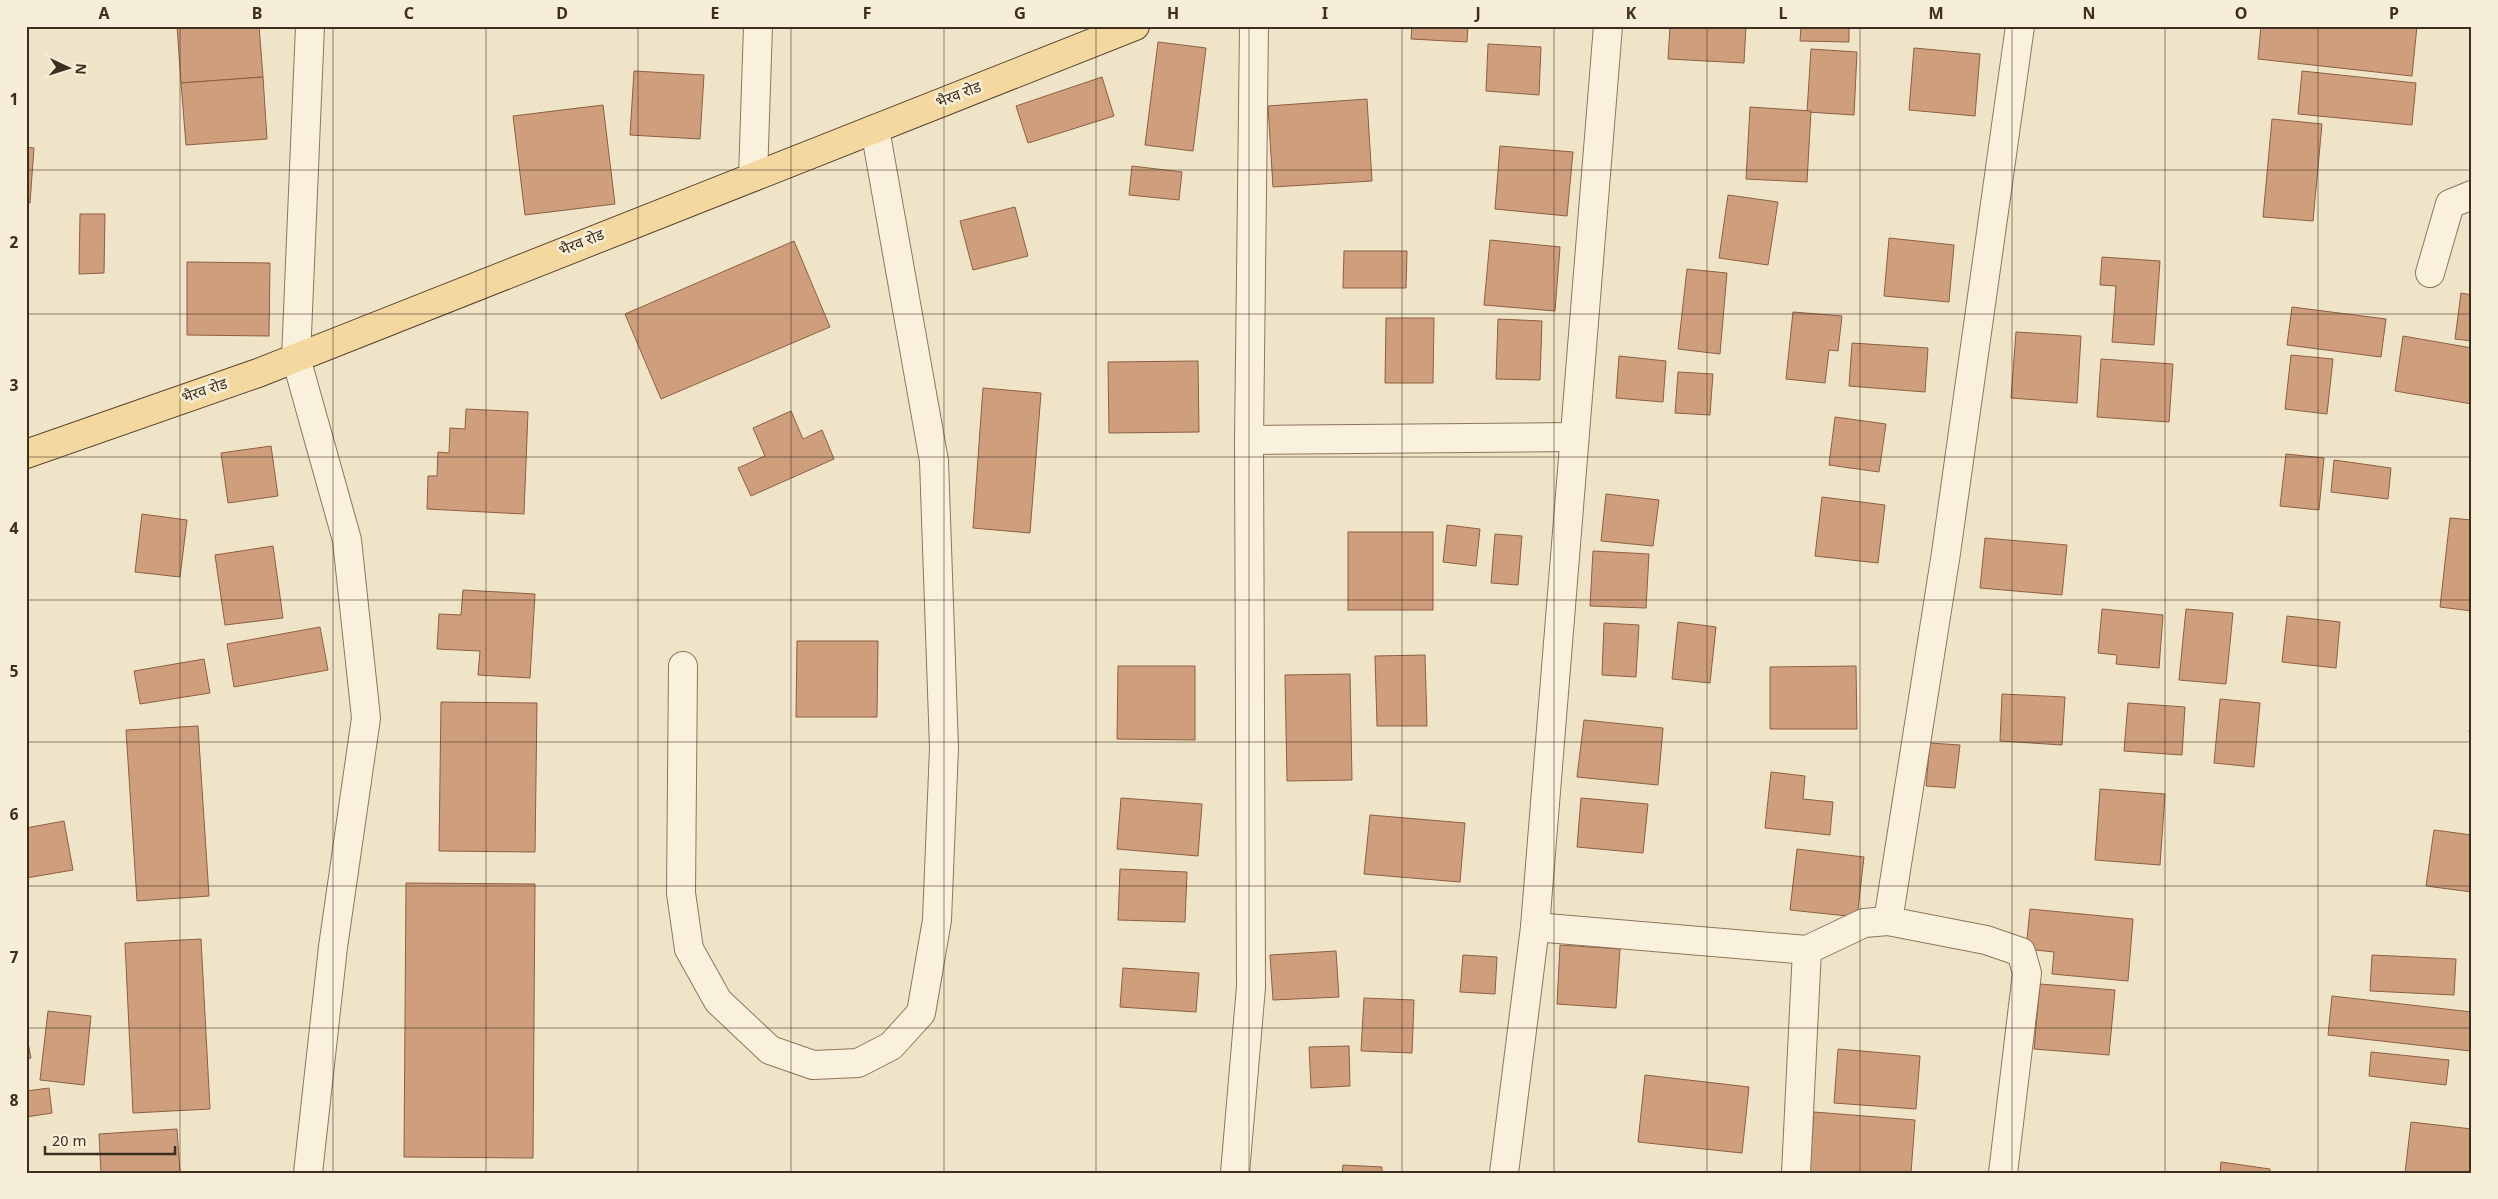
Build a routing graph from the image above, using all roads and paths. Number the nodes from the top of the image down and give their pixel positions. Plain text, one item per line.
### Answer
1 (310, 26) edge
2 (758, 26) edge
3 (1135, 26) edge
4 (1254, 26) edge
5 (1608, 26) edge
6 (2020, 26) edge
7 (875, 129) junction
8 (753, 177) junction
9 (2472, 195) edge
10 (2430, 273) dead end
11 (296, 358) junction
12 (1573, 437) junction
13 (1249, 440) junction
14 (26, 454) edge
15 (683, 666) dead end
16 (1888, 921) junction
17 (1535, 928) junction
18 (1807, 950) junction
19 (308, 1173) edge
20 (1235, 1173) edge
21 (1504, 1173) edge
22 (1796, 1173) edge
23 (2003, 1173) edge

1 - 11 street
2 - 8 street
3 - 7 main road, भैरव रोड
4 - 13 street
5 - 12 street
6 - 16 street
7 - 8 main road, भैरव रोड
7 - 15 street
8 - 11 main road, भैरव रोड
9 - 10 street
11 - 14 main road, भैरव रोड
11 - 19 street
12 - 13 street
12 - 17 street
13 - 20 street
16 - 18 street
16 - 23 street
17 - 18 street
17 - 21 street
18 - 22 street

